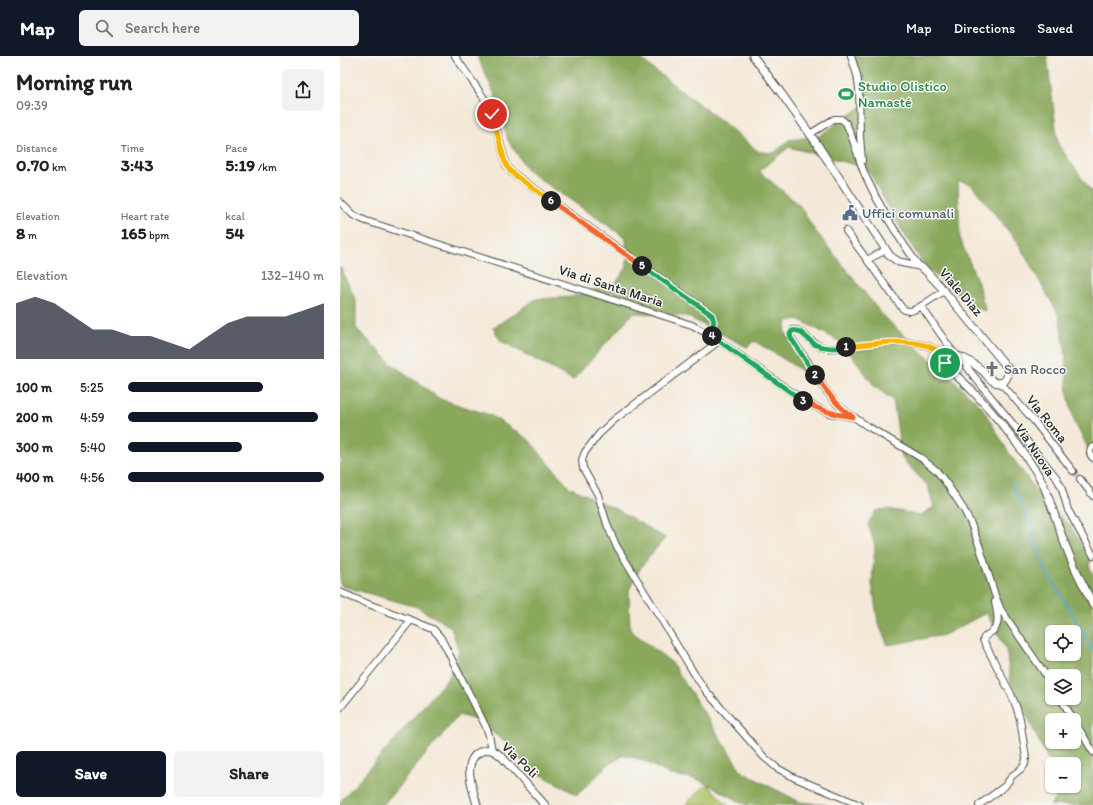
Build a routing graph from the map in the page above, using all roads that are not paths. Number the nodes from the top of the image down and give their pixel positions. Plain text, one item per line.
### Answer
1 (455, 56) edge
2 (753, 56) edge
3 (851, 56) edge
4 (810, 134) junction
5 (864, 173) junction
6 (340, 202) edge
7 (846, 231) dead end
8 (886, 250) junction
9 (867, 260) junction
10 (919, 266) junction
11 (944, 291) junction
12 (921, 306) junction
13 (708, 334) junction
14 (719, 340) junction
15 (958, 356) junction
16 (946, 357) junction
17 (1001, 383) junction
18 (853, 417) junction
19 (1093, 448) edge
20 (1092, 457) edge
21 (1073, 471) tunnel mouth
22 (1080, 479) tunnel mouth
23 (1093, 496) edge
24 (1093, 555) edge
25 (992, 586) junction
26 (340, 592) edge
27 (1093, 605) edge
28 (411, 620) junction
29 (1045, 674) edge
30 (340, 708) edge
31 (1081, 732) edge
32 (492, 750) junction
33 (1093, 752) edge
34 (477, 805) edge
35 (545, 805) edge
36 (860, 805) edge
37 (979, 805) edge

1 - 13 street
2 - 4 street
3 - 5 street
4 - 5 street
4 - 8 street
5 - 10 street
6 - 13 street, Via di Santa Maria
7 - 9 street
8 - 9 street
8 - 10 street, Viale Diaz
9 - 12 street
10 - 11 street, Viale Diaz
11 - 12 street
11 - 17 street, Viale Diaz
12 - 15 street
13 - 14 street, Via di Santa Maria
14 - 18 street, Via di Santa Maria
14 - 36 street
15 - 16 street
15 - 17 street
15 - 24 street
16 - 18 street
16 - 27 street, Via Nuova
17 - 21 street, Via Roma
18 - 25 street
19 - 20 street
22 - 23 street
25 - 29 street
25 - 37 street
26 - 28 street
28 - 30 street
28 - 32 street
31 - 33 street
32 - 34 street, Via Poli
32 - 35 street, Via Poli

